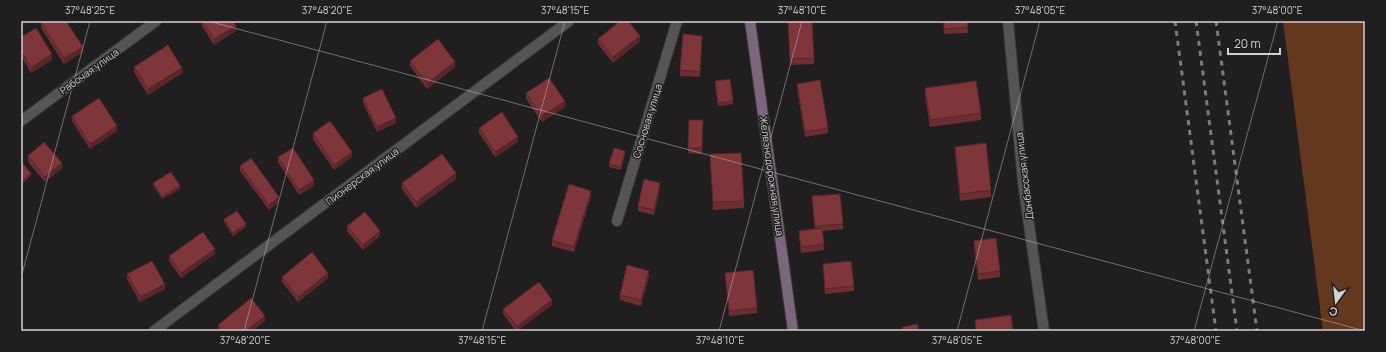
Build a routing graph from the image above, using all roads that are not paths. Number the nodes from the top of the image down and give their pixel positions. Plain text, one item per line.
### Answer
1 (156, 21) edge
2 (569, 21) edge
3 (677, 21) edge
4 (750, 21) edge
5 (1008, 21) edge
6 (21, 121) edge
7 (617, 221) dead end
8 (154, 331) edge
9 (793, 331) edge
10 (1044, 331) edge

1 - 6 street, Рабочая улица
2 - 8 street, Пионерская улица
3 - 7 street, Сосновая улица
4 - 9 street, Железнодорожная улица
5 - 10 street, Донбасская улица

